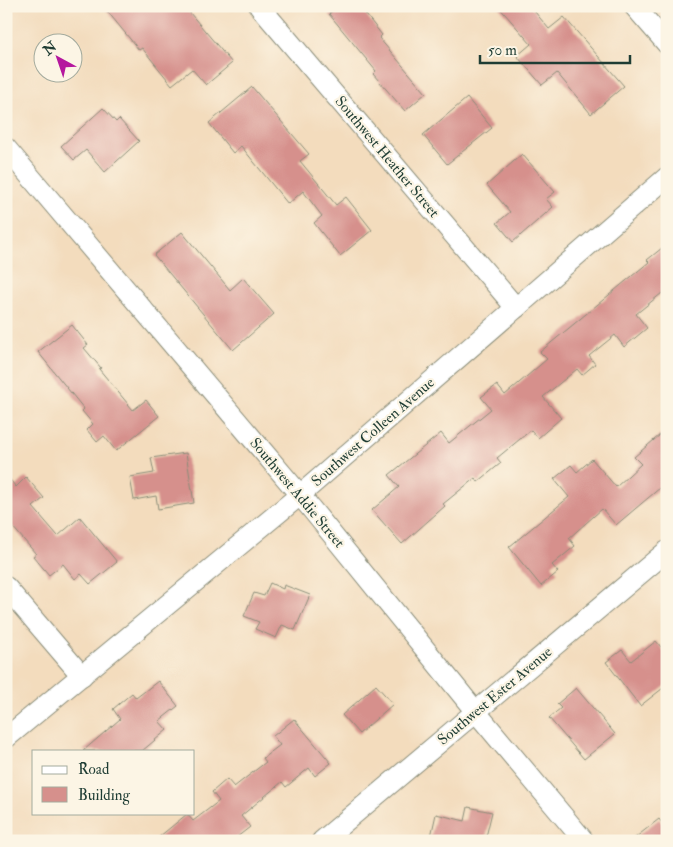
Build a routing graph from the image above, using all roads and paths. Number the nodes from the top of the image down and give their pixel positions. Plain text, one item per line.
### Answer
1 (259, 6) edge
2 (634, 6) edge
3 (667, 44) edge
4 (6, 148) edge
5 (667, 177) edge
6 (516, 308) junction
7 (300, 495) junction
8 (667, 551) edge
9 (6, 587) edge
10 (82, 676) junction
11 (476, 712) junction
12 (6, 738) edge
13 (322, 841) edge
14 (584, 841) edge

1 - 6 street, Southwest Heather Street
2 - 3 street
4 - 7 street, Southwest Addie Street
5 - 6 street, Southwest Colleen Avenue
6 - 7 street, Southwest Colleen Avenue
7 - 10 street, Southwest Colleen Avenue
7 - 11 street, Southwest Addie Street
8 - 11 street, Southwest Ester Avenue
9 - 10 street
10 - 12 street, Southwest Colleen Avenue
11 - 13 street, Southwest Ester Avenue
11 - 14 street, Southwest Addie Street

